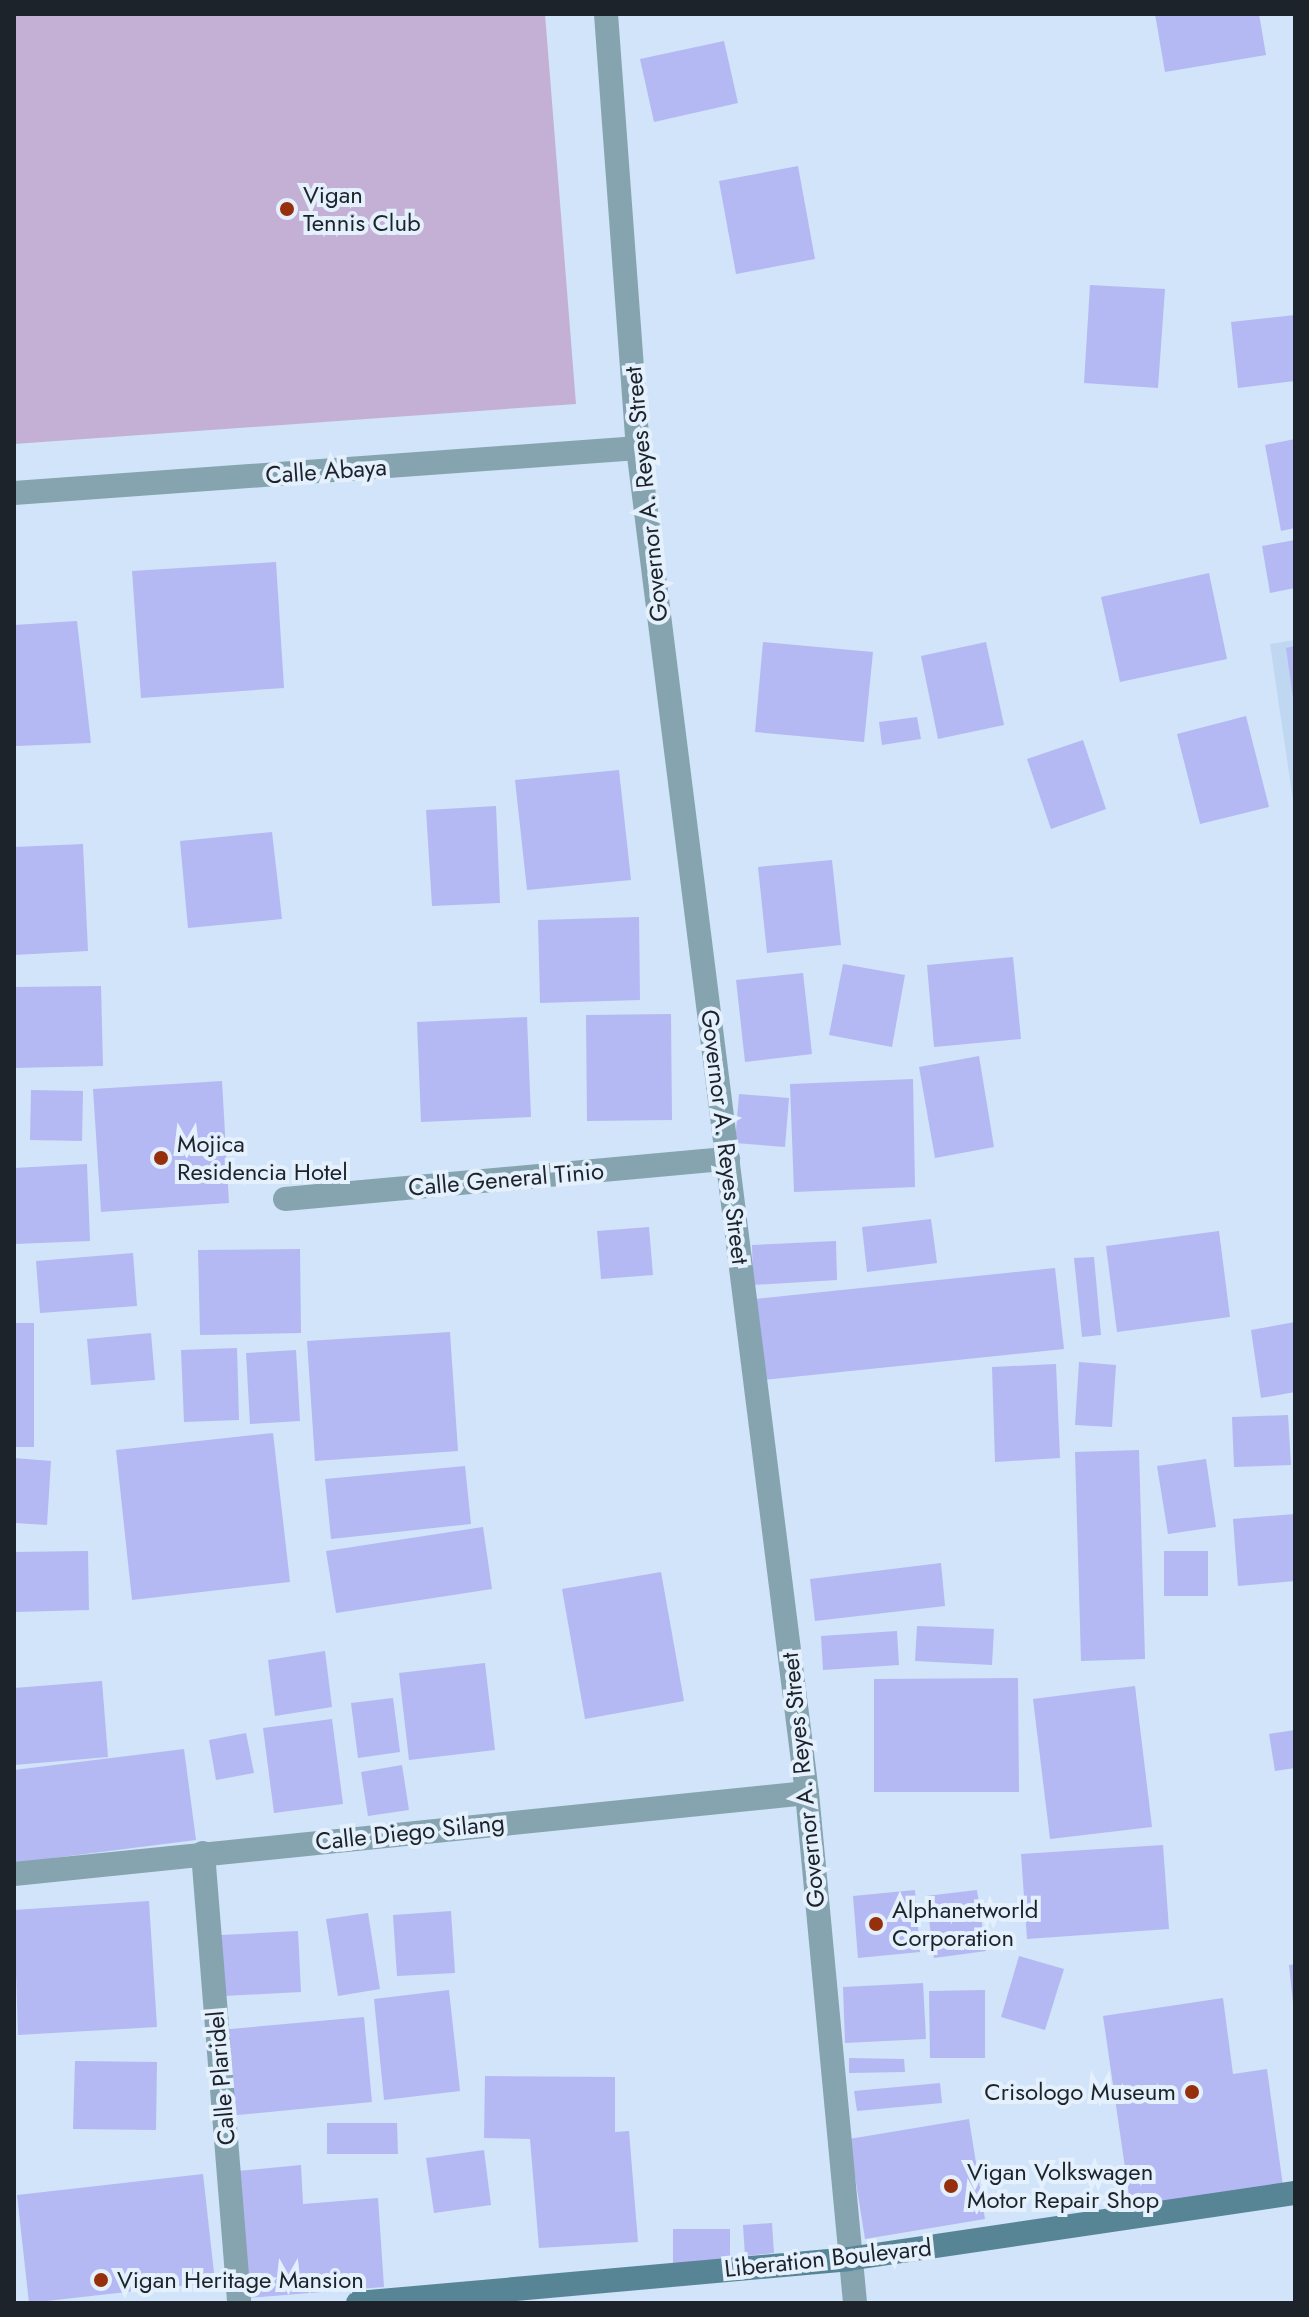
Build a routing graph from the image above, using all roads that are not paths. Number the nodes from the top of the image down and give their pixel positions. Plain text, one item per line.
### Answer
1 (606, 14) edge
2 (638, 448) junction
3 (14, 493) edge
4 (728, 1159) junction
5 (285, 1199) dead end
6 (807, 1793) junction
7 (203, 1853) junction
8 (14, 1874) edge
9 (1295, 2193) edge
10 (848, 2259) junction
11 (239, 2303) edge
12 (358, 2303) edge
13 (855, 2303) edge

1 - 2 street, Governor A. Reyes Street
2 - 3 street, Calle Abaya
2 - 4 street, Governor A. Reyes Street
4 - 5 street, Calle General Tinio
4 - 6 street, Governor A. Reyes Street
6 - 7 street, Calle Diego Silang
6 - 10 street, Governor A. Reyes Street
7 - 8 street, Calle Diego Silang
7 - 11 street, Calle Plaridel
9 - 10 street, Liberation Boulevard
10 - 12 street, Liberation Boulevard
10 - 13 street, Governor A. Reyes Street

